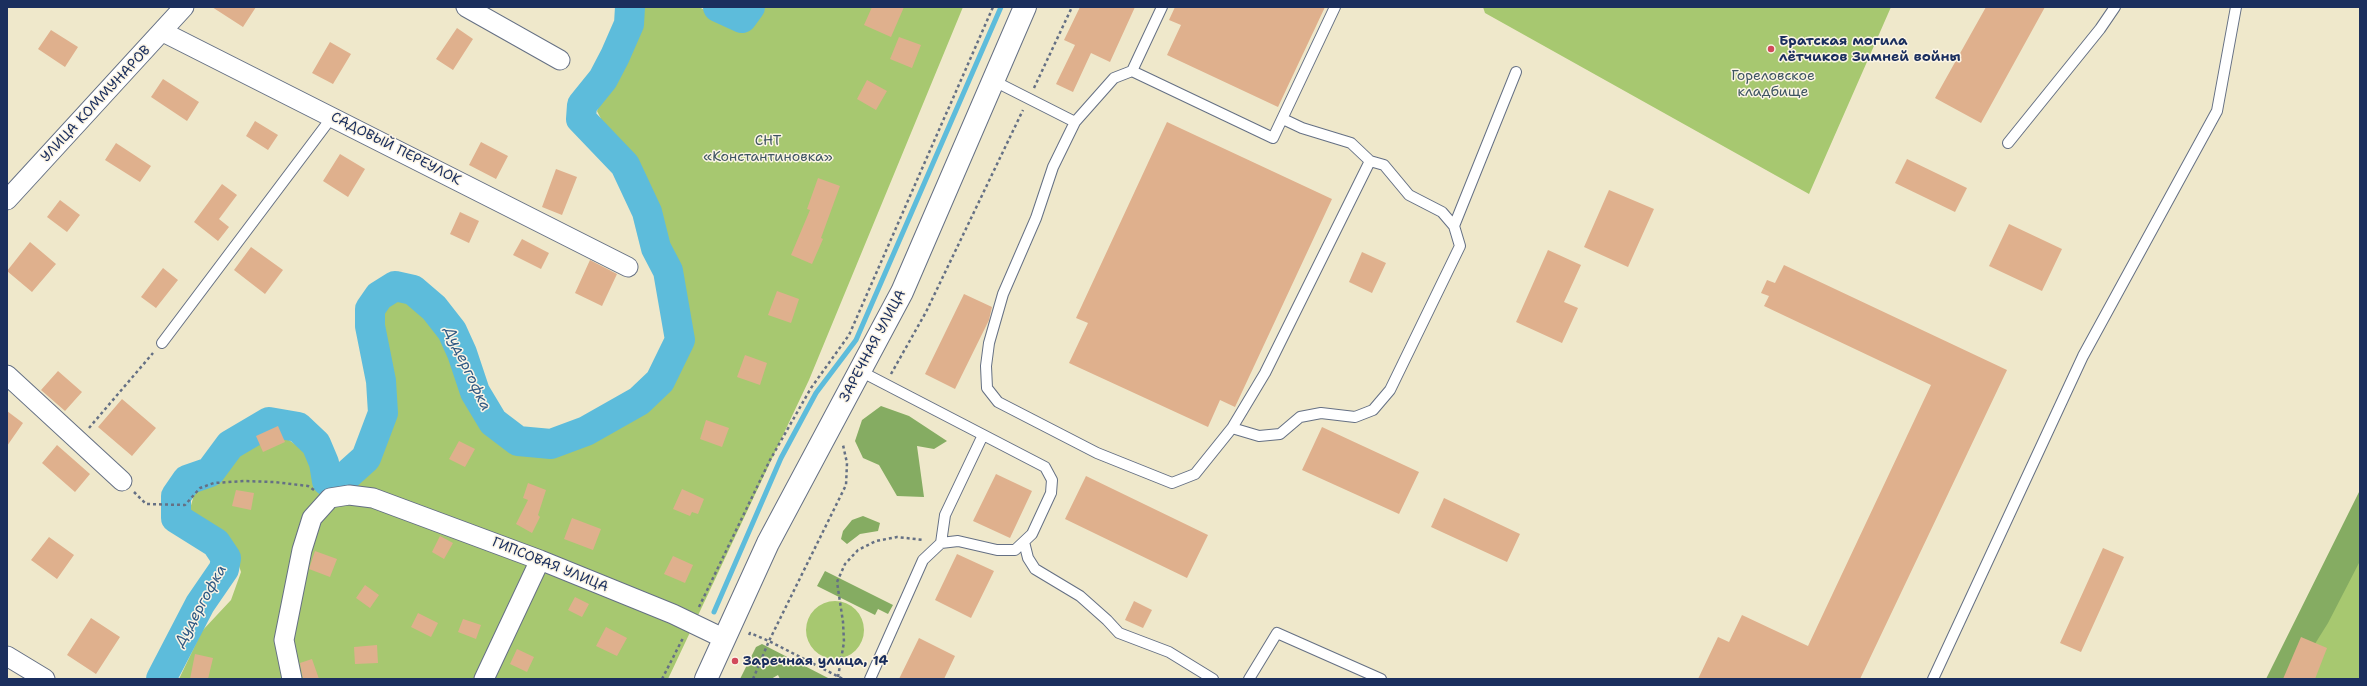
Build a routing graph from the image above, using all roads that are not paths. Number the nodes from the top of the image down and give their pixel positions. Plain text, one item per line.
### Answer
1 (184, 7) edge
2 (466, 7) edge
3 (1025, 7) edge
4 (1162, 7) edge
5 (1335, 7) edge
6 (2115, 7) edge
7 (2236, 7) edge
8 (162, 32) junction
9 (560, 60) dead end
10 (1132, 71) junction
11 (1516, 72) dead end
12 (994, 81) junction
13 (332, 117) junction
14 (1283, 119) junction
15 (1075, 122) junction
16 (2008, 143) dead end
17 (1370, 161) junction
18 (7, 200) edge
19 (1454, 226) junction
20 (628, 267) dead end
21 (162, 343) road end
22 (860, 371) junction
23 (7, 375) edge
24 (1232, 428) junction
25 (983, 435) junction
26 (122, 481) dead end
27 (1024, 542) junction
28 (941, 543) junction
29 (540, 560) junction
30 (725, 639) junction
31 (7, 656) edge
32 (45, 679) edge
33 (292, 679) edge
34 (484, 679) edge
35 (706, 679) edge
36 (870, 679) edge
37 (1214, 679) edge
38 (1249, 679) edge
39 (1381, 679) edge
40 (1933, 679) edge

1 - 8 street, УЛИЦА КОММУНАРОВ
2 - 9 street
3 - 12 street, ЗАРЕЧНАЯ УЛИЦА
4 - 10 lane
5 - 14 lane
6 - 16 lane
7 - 40 lane
8 - 13 street, САДОВЫЙ ПЕРЕУЛОК
8 - 18 street, УЛИЦА КОММУНАРОВ
10 - 14 lane
10 - 15 lane
11 - 19 lane
12 - 15 lane
12 - 22 street, ЗАРЕЧНАЯ УЛИЦА
13 - 20 street, САДОВЫЙ ПЕРЕУЛОК
13 - 21 lane
14 - 17 lane
15 - 24 lane
17 - 19 lane
17 - 24 lane
19 - 24 lane
22 - 25 lane
22 - 30 street, ЗАРЕЧНАЯ УЛИЦА
23 - 26 street
25 - 27 lane
25 - 28 lane
27 - 28 lane
27 - 37 lane
28 - 36 lane
29 - 30 street, ГИПСОВАЯ УЛИЦА
29 - 33 street, ГИПСОВАЯ УЛИЦА
29 - 34 street
30 - 35 street, ЗАРЕЧНАЯ УЛИЦА
31 - 32 street
38 - 39 lane

